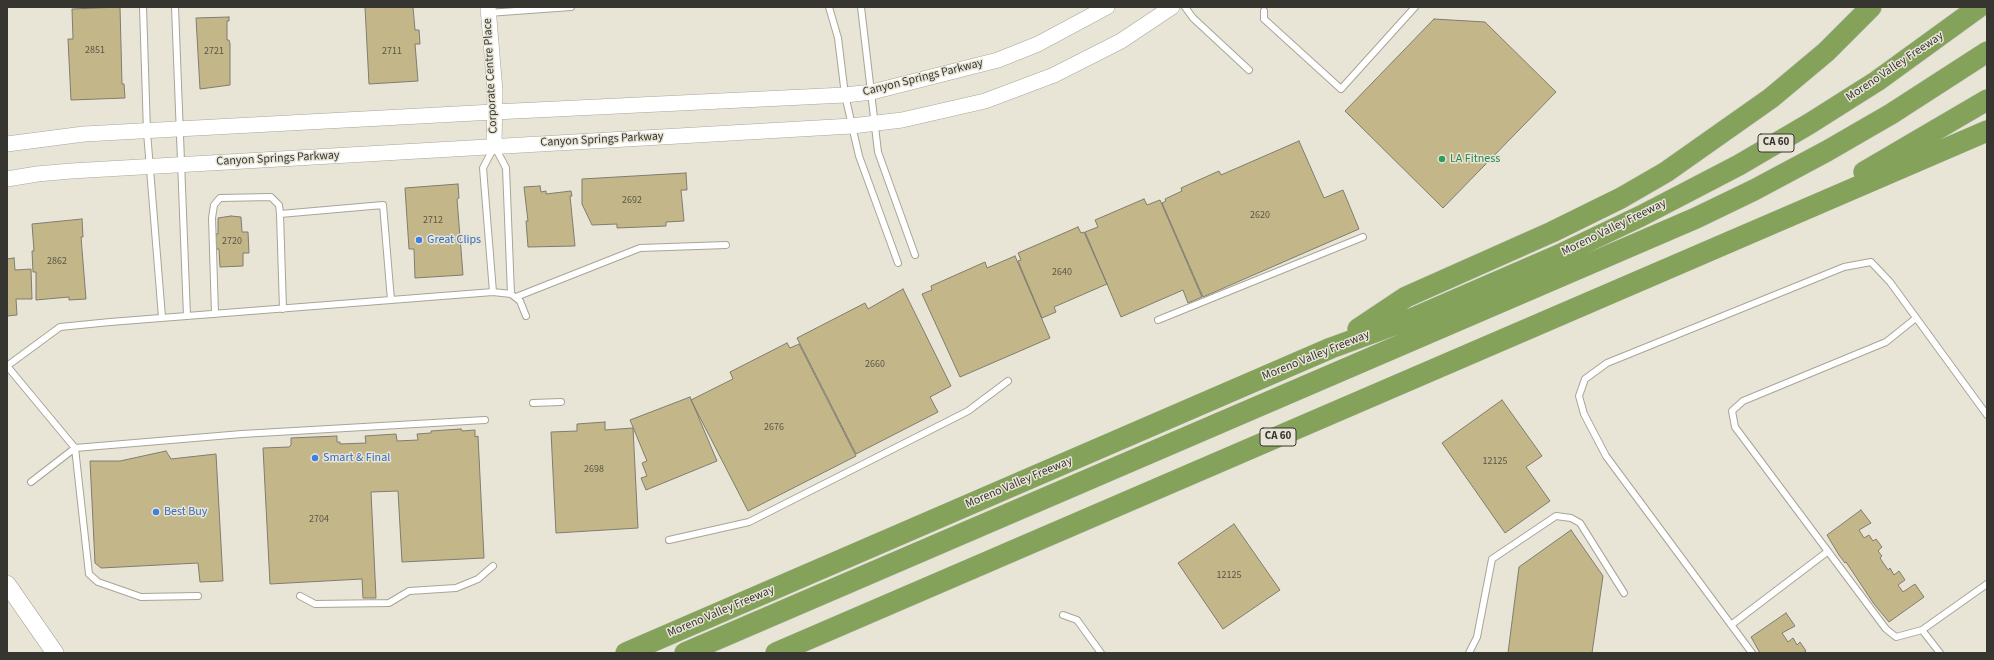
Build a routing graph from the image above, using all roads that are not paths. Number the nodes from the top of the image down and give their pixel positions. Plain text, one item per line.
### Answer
1 (144, 7) edge
2 (175, 7) edge
3 (571, 7) edge
4 (829, 7) edge
5 (861, 7) edge
6 (1107, 7) edge
7 (1172, 7) edge
8 (1185, 7) edge
9 (1415, 7) edge
10 (1871, 7) edge
11 (1979, 7) edge
12 (488, 10) edge
13 (1264, 11) dead end
14 (1987, 52) edge
15 (1249, 70) dead end
16 (872, 92) junction
17 (845, 95) junction
18 (1987, 100) edge
19 (494, 112) junction
20 (875, 123) junction
21 (852, 126) junction
22 (179, 130) junction
23 (1987, 131) edge
24 (147, 132) junction
25 (7, 144) edge
26 (494, 146) junction
27 (181, 164) junction
28 (149, 166) junction
29 (7, 179) edge
30 (280, 214) junction
31 (1780, 220) junction
32 (1363, 238) dead end
33 (726, 245) dead end
34 (915, 255) dead end
35 (898, 263) dead end
36 (493, 292) junction
37 (514, 296) junction
38 (390, 300) junction
39 (283, 309) junction
40 (215, 314) junction
41 (187, 316) junction
42 (526, 316) dead end
43 (162, 318) junction
44 (1916, 318) junction
45 (1158, 320) dead end
46 (1331, 348) junction
47 (1008, 381) dead end
48 (561, 402) dead end
49 (533, 403) dead end
50 (1987, 415) edge
51 (485, 420) dead end
52 (75, 448) junction
53 (31, 482) dead end
54 (669, 540) dead end
55 (1827, 552) junction
56 (493, 566) dead end
57 (7, 584) edge
58 (1987, 584) edge
59 (1624, 593) dead end
60 (198, 596) dead end
61 (300, 596) dead end
62 (1063, 615) dead end
63 (1731, 625) junction
64 (1922, 630) junction
65 (55, 653) edge
66 (626, 653) edge
67 (685, 653) edge
68 (776, 653) edge
69 (1101, 653) edge
70 (1470, 653) edge
71 (1752, 653) edge
72 (1940, 653) edge

1 - 24 lane
2 - 22 lane
3 - 12 lane
4 - 17 lane
5 - 16 lane
6 - 16 street, Canyon Springs Parkway
7 - 20 street, Canyon Springs Parkway
8 - 15 lane
9 - 13 lane
10 - 46 highway
11 - 46 highway, Moreno Valley Freeway / CA 60
12 - 19 street, Corporate Centre Place
14 - 67 highway
16 - 17 street, Canyon Springs Parkway
16 - 20 lane
17 - 19 street, Canyon Springs Parkway
17 - 21 lane
18 - 31 highway
19 - 22 street, Canyon Springs Parkway
19 - 26 street, Corporate Centre Place
20 - 21 street, Canyon Springs Parkway
20 - 34 lane
21 - 26 street, Canyon Springs Parkway
21 - 35 lane
22 - 24 street, Canyon Springs Parkway
22 - 27 lane
23 - 31 highway, CA 60
24 - 25 street, Canyon Springs Parkway
24 - 28 lane
26 - 27 street, Canyon Springs Parkway
26 - 36 lane
26 - 37 lane
27 - 28 street, Canyon Springs Parkway
27 - 41 lane
28 - 29 street, Canyon Springs Parkway
28 - 43 lane
30 - 38 lane
30 - 39 lane
30 - 40 lane
31 - 68 highway, CA 60
32 - 45 lane
33 - 37 lane
36 - 37 lane
36 - 38 lane
37 - 42 lane
38 - 39 lane
39 - 40 lane
40 - 41 lane
41 - 43 lane
43 - 52 lane
44 - 50 lane
44 - 55 lane
44 - 63 lane
46 - 66 highway, Moreno Valley Freeway / CA 60
47 - 54 lane
48 - 49 lane
51 - 52 lane
52 - 53 lane
52 - 60 lane
55 - 63 lane
55 - 64 lane
56 - 61 lane
57 - 65 main road
58 - 64 lane
59 - 70 lane
62 - 69 lane
63 - 71 lane
64 - 72 lane

